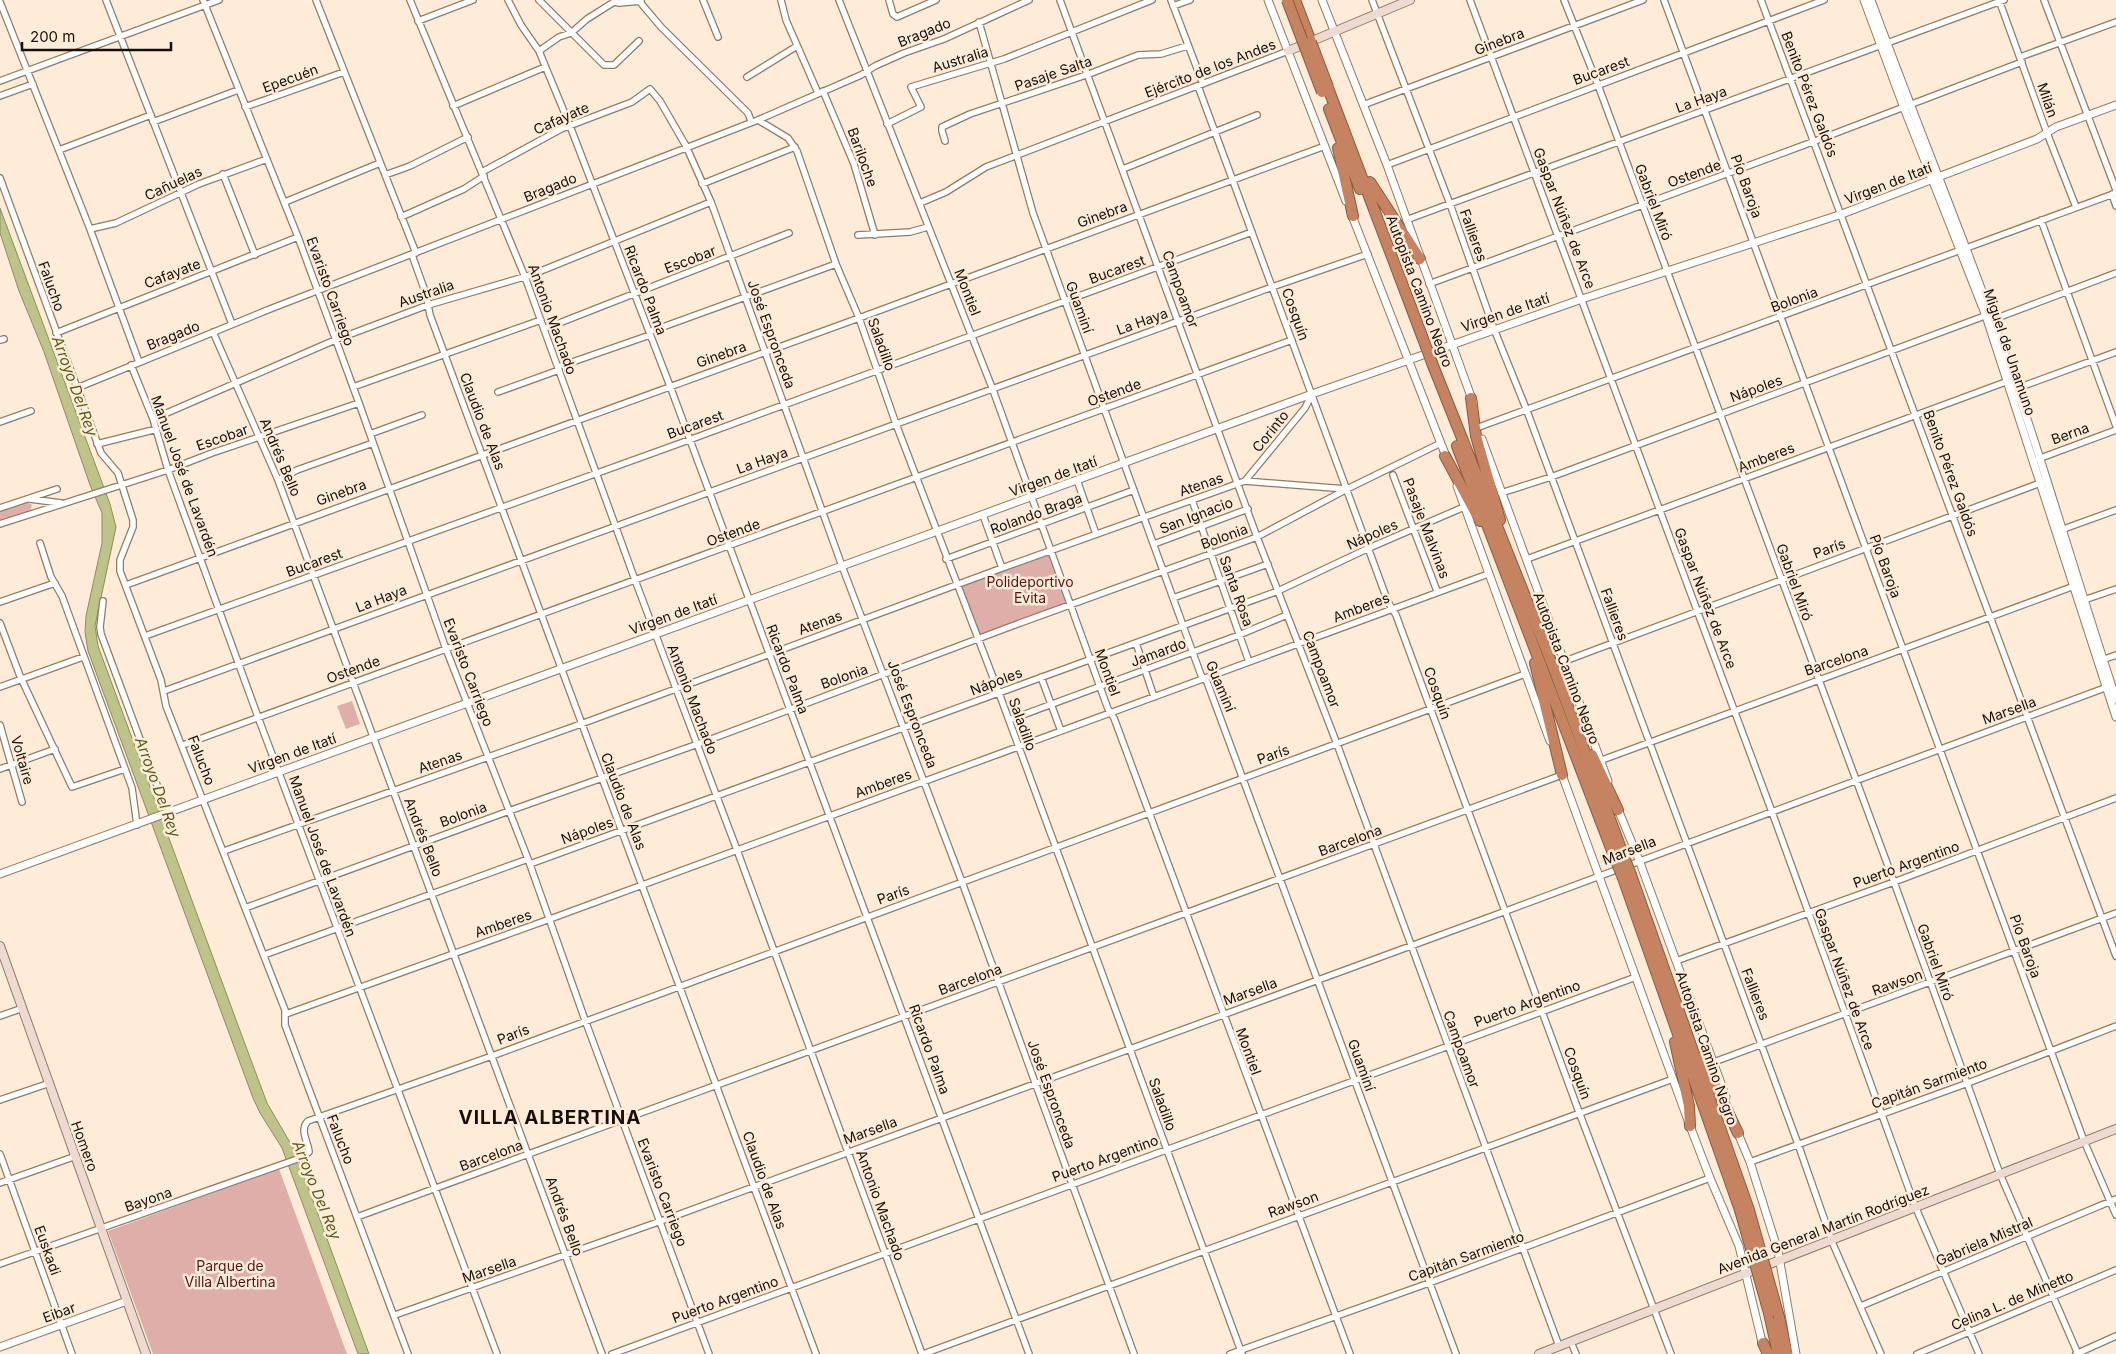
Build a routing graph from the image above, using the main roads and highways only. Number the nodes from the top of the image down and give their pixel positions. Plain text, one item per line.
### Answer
1 (1287, 0) edge
2 (1295, 0) edge
3 (1410, 0) edge
4 (1288, 51) road end
5 (1325, 93) junction
6 (1344, 128) junction
7 (1353, 216) road end
8 (1420, 259) road end
9 (1419, 337) junction
10 (1471, 398) road end
11 (1446, 456) road end
12 (1505, 559) junction
13 (1530, 635) junction
14 (1554, 669) junction
15 (1562, 775) road end
16 (1618, 810) road end
17 (1619, 855) junction
18 (1627, 876) junction
19 (0, 946) edge
20 (1664, 966) junction
21 (1666, 1000) junction
22 (1690, 1126) road end
23 (2116, 1129) edge
24 (1738, 1133) road end
25 (1745, 1210) junction
26 (1763, 1343) road end
27 (146, 1354) edge
28 (1539, 1354) edge
29 (1766, 1354) edge
30 (1778, 1354) edge
31 (1787, 1354) edge

1 - 5 highway, Autopista Camino Negro, bridge
2 - 5 highway, Autopista Camino Negro, bridge
3 - 4 main road, Ejército de los Andes
5 - 6 highway, Autopista Camino Negro
5 - 7 highway
5 - 9 highway, Autopista Camino Negro
6 - 8 highway
6 - 9 highway, Autopista Camino Negro
9 - 12 highway, Autopista Camino Negro, bridge
10 - 12 highway
11 - 12 highway
12 - 13 highway, Autopista Camino Negro
12 - 14 highway, Autopista Camino Negro
13 - 15 highway
13 - 17 highway, Autopista Camino Negro
14 - 16 highway
14 - 17 highway, Autopista Camino Negro
17 - 18 highway, Autopista Camino Negro, bridge
18 - 20 highway, Autopista Camino Negro
18 - 21 highway, Autopista Camino Negro
19 - 27 main road, Homero
20 - 24 highway
20 - 25 highway, Autopista Camino Negro
21 - 22 highway
21 - 25 highway, Autopista Camino Negro
23 - 28 main road, Avenida General Martín Rodríguez
25 - 30 highway, Autopista Camino Negro, bridge
25 - 31 highway, Autopista Camino Negro, bridge
26 - 29 highway

